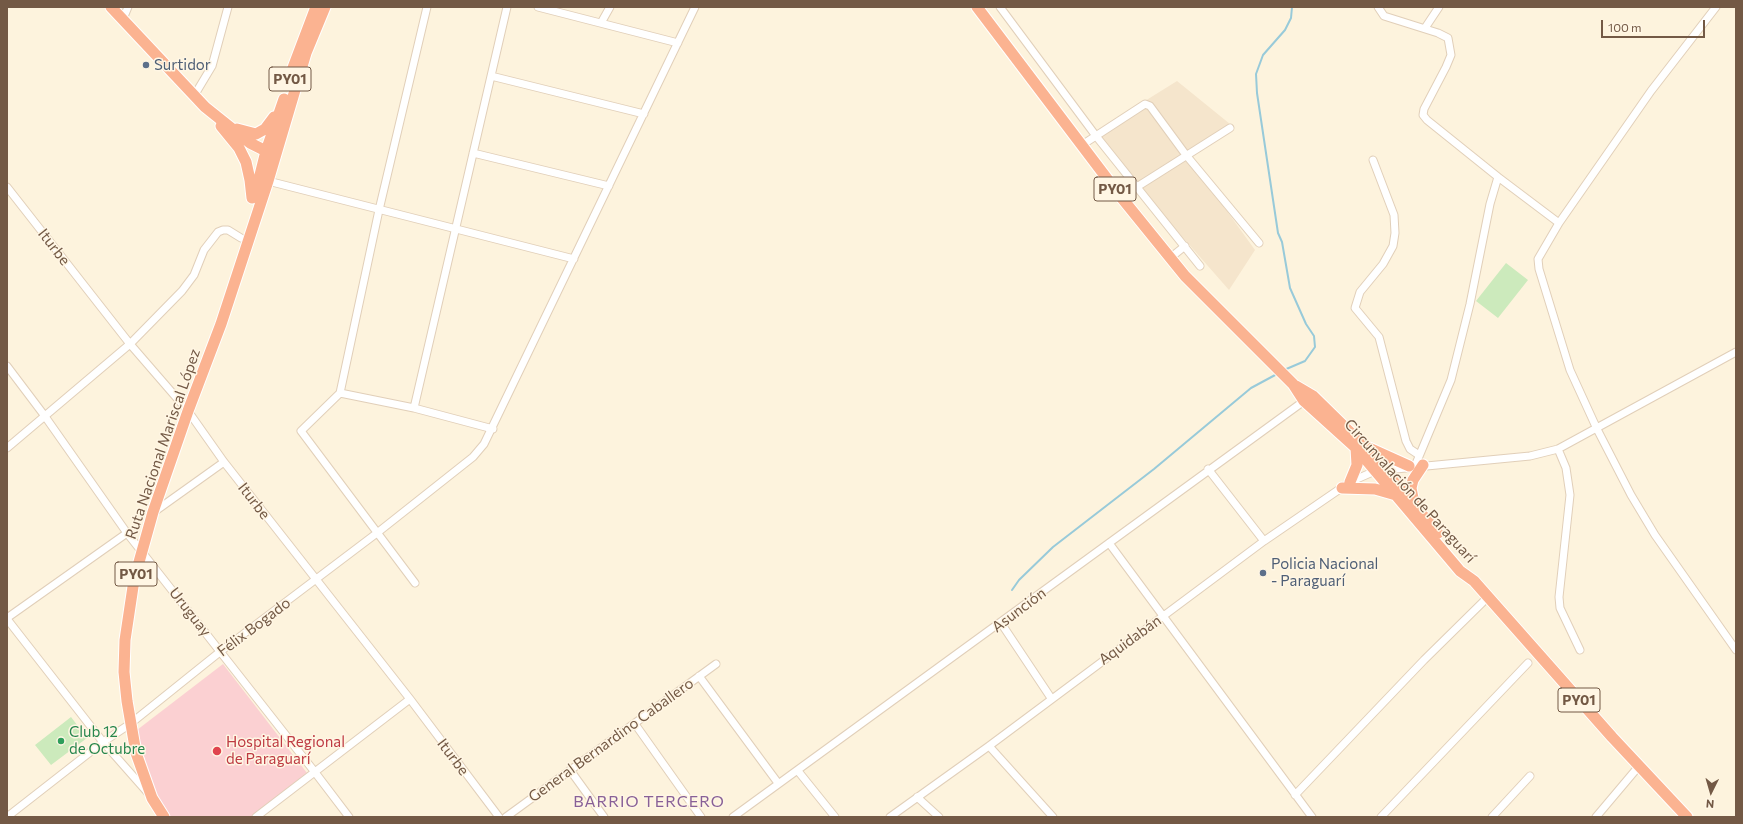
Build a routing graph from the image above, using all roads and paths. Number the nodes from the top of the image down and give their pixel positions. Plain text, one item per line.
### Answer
1 (111, 7) edge
2 (128, 7) edge
3 (228, 7) edge
4 (316, 7) edge
5 (325, 7) edge
6 (427, 7) edge
7 (507, 7) edge
8 (538, 7) edge
9 (610, 7) edge
10 (695, 7) edge
11 (977, 7) edge
12 (1000, 7) edge
13 (1378, 7) edge
14 (1439, 7) edge
15 (1716, 7) edge
16 (123, 20) junction
17 (601, 23) junction
18 (1425, 28) junction
19 (678, 44) junction
20 (491, 76) junction
21 (194, 96) junction
22 (283, 104) junction
23 (205, 107) junction
24 (644, 114) junction
25 (229, 127) junction
26 (1230, 128) dead end
27 (283, 130) junction
28 (1096, 136) junction
29 (1082, 145) junction
30 (266, 151) junction
31 (473, 153) junction
32 (1186, 155) junction
33 (1372, 160) dead end
34 (1498, 177) junction
35 (266, 186) junction
36 (609, 186) junction
37 (7, 187) edge
38 (1137, 187) junction
39 (1121, 198) junction
40 (252, 205) junction
41 (379, 210) junction
42 (1559, 223) junction
43 (456, 229) junction
44 (241, 238) junction
45 (1259, 243) dead end
46 (1185, 246) junction
47 (1170, 258) junction
48 (574, 259) junction
49 (1200, 266) dead end
50 (215, 336) junction
51 (130, 344) junction
52 (1736, 352) edge
53 (7, 366) edge
54 (1293, 384) junction
55 (340, 393) junction
56 (1304, 401) junction
57 (414, 408) junction
58 (188, 411) junction
59 (44, 415) junction
60 (493, 429) junction
61 (1596, 429) junction
62 (1359, 446) junction
63 (7, 448) edge
64 (1558, 449) junction
65 (224, 462) junction
66 (1416, 463) junction
67 (1208, 469) junction
68 (1380, 470) junction
69 (1346, 485) junction
70 (1396, 495) junction
71 (1415, 505) junction
72 (153, 512) junction
73 (378, 532) junction
74 (128, 533) junction
75 (1264, 541) junction
76 (1109, 543) junction
77 (142, 551) junction
78 (316, 580) junction
79 (1474, 581) junction
80 (415, 583) dead end
81 (1488, 597) junction
82 (1163, 616) junction
83 (7, 619) edge
84 (1001, 623) junction
85 (1580, 650) dead end
86 (1736, 650) edge
87 (221, 651) junction
88 (1528, 662) dead end
89 (716, 664) dead end
90 (699, 676) junction
91 (1051, 698) junction
92 (410, 699) junction
93 (130, 724) junction
94 (635, 724) junction
95 (103, 742) junction
96 (989, 746) junction
97 (1639, 766) junction
98 (570, 770) junction
99 (314, 771) junction
100 (798, 771) junction
101 (1530, 776) dead end
102 (778, 783) junction
103 (1296, 795) junction
104 (917, 797) junction
105 (152, 798) junction
106 (7, 817) edge
107 (164, 817) edge
108 (256, 817) edge
109 (348, 817) edge
110 (499, 817) edge
111 (506, 817) edge
112 (604, 817) edge
113 (701, 817) edge
114 (733, 817) edge
115 (835, 817) edge
116 (890, 817) edge
117 (939, 817) edge
118 (1053, 817) edge
119 (1312, 817) edge
120 (1381, 817) edge
121 (1492, 817) edge
122 (1596, 817) edge
123 (1688, 817) edge

1 - 16 highway
2 - 16 street
3 - 21 street
4 - 22 highway, Ruta Nacional Mariscal López / PY01
5 - 27 highway, Ruta Nacional Mariscal López / PY01
6 - 41 street
7 - 20 street
8 - 17 street
9 - 17 street
10 - 19 street, Félix Bogado
11 - 29 highway, Circunvalación de Paraguarí / PY01
12 - 28 street
13 - 18 street
14 - 18 street
15 - 42 street
16 - 21 highway
17 - 19 street
18 - 34 street
19 - 24 street, Félix Bogado
20 - 24 street
20 - 31 street
21 - 23 highway
22 - 25 highway
22 - 30 highway, Ruta Nacional Mariscal López / PY01
23 - 25 highway
23 - 40 highway
24 - 36 street, Félix Bogado
25 - 30 highway
26 - 32 street
27 - 30 highway
27 - 35 highway, Ruta Nacional Mariscal López / PY01
28 - 29 street
28 - 32 street
28 - 38 street
29 - 39 highway, Circunvalación de Paraguarí / PY01
30 - 35 highway
30 - 40 highway, Ruta Nacional Mariscal López / PY01
31 - 36 street
31 - 43 street
32 - 38 street
32 - 45 street
33 - 66 street
34 - 42 street
34 - 66 street
35 - 41 street
35 - 50 highway, Ruta Nacional Mariscal López / PY01
36 - 48 street, Félix Bogado
37 - 51 street, Iturbe
38 - 39 street
38 - 46 street
39 - 47 highway, Circunvalación de Paraguarí / PY01
40 - 44 highway, Ruta Nacional Mariscal López / PY01
41 - 43 street
41 - 55 street
42 - 61 street
43 - 48 street
43 - 57 street
44 - 50 highway, Ruta Nacional Mariscal López / PY01
44 - 51 street
46 - 47 street
46 - 49 street
47 - 54 highway, Circunvalación de Paraguarí / PY01
48 - 60 street, Félix Bogado
50 - 58 highway, Ruta Nacional Mariscal López / PY01
51 - 58 street, Iturbe
51 - 59 street
52 - 61 street, Aquidabán
53 - 59 street, Uruguay
54 - 56 highway, Circunvalación de Paraguarí / PY01
54 - 62 highway, Circunvalación de Paraguarí / PY01
55 - 57 street
55 - 73 street
56 - 62 highway, Circunvalación de Paraguarí / PY01
56 - 67 street, Asunción
57 - 60 street
58 - 65 street, Iturbe
58 - 72 highway, Ruta Nacional Mariscal López / PY01
59 - 63 street
59 - 74 street, Uruguay
60 - 73 street, Félix Bogado
61 - 64 street, Aquidabán
61 - 86 street
62 - 66 highway
62 - 68 highway, Circunvalación de Paraguarí / PY01
62 - 69 highway
64 - 66 street, Aquidabán
64 - 85 street
65 - 72 street
65 - 78 street, Iturbe
66 - 68 street, Aquidabán
66 - 71 highway
67 - 75 street
67 - 76 street, Asunción
68 - 69 street, Aquidabán
68 - 70 highway, Circunvalación de Paraguarí / PY01
68 - 71 highway, Circunvalación de Paraguarí / PY01
69 - 70 highway
69 - 75 street, Aquidabán
70 - 79 highway, Circunvalación de Paraguarí / PY01
71 - 79 highway, Circunvalación de Paraguarí / PY01
72 - 77 highway, Ruta Nacional Mariscal López / PY01
73 - 78 street, Félix Bogado
73 - 80 street
74 - 77 street, Uruguay
74 - 83 street
75 - 82 street, Aquidabán
76 - 82 street
76 - 84 street, Asunción
77 - 87 street, Uruguay
77 - 93 highway, Ruta Nacional Mariscal López / PY01
78 - 87 street, Félix Bogado
78 - 92 street, Iturbe
79 - 81 highway, Circunvalación de Paraguarí / PY01
81 - 97 highway, Circunvalación de Paraguarí / PY01
81 - 103 street
82 - 91 street, Aquidabán
82 - 103 street
83 - 95 street
84 - 91 street
84 - 100 street, Asunción
87 - 93 street, Félix Bogado
87 - 99 street, Uruguay
88 - 120 street
89 - 90 street, General Bernardino Caballero
90 - 94 street, General Bernardino Caballero
90 - 102 street
91 - 96 street, Aquidabán
92 - 99 street
92 - 110 street, Iturbe
93 - 95 street, Félix Bogado
93 - 105 highway, Ruta Nacional Mariscal López / PY01
94 - 98 street, General Bernardino Caballero
94 - 113 street
95 - 105 street
95 - 106 street, Félix Bogado
96 - 104 street, Aquidabán
96 - 118 street
97 - 122 street
97 - 123 highway, Circunvalación de Paraguarí / PY01
98 - 111 street, General Bernardino Caballero
98 - 112 street
99 - 108 street
99 - 109 street, Uruguay
100 - 102 street, Asunción
100 - 115 street
101 - 121 street
102 - 114 street, Asunción
103 - 119 street
104 - 116 street, Aquidabán
104 - 117 street
105 - 107 highway, Ruta Nacional Mariscal López / PY01

